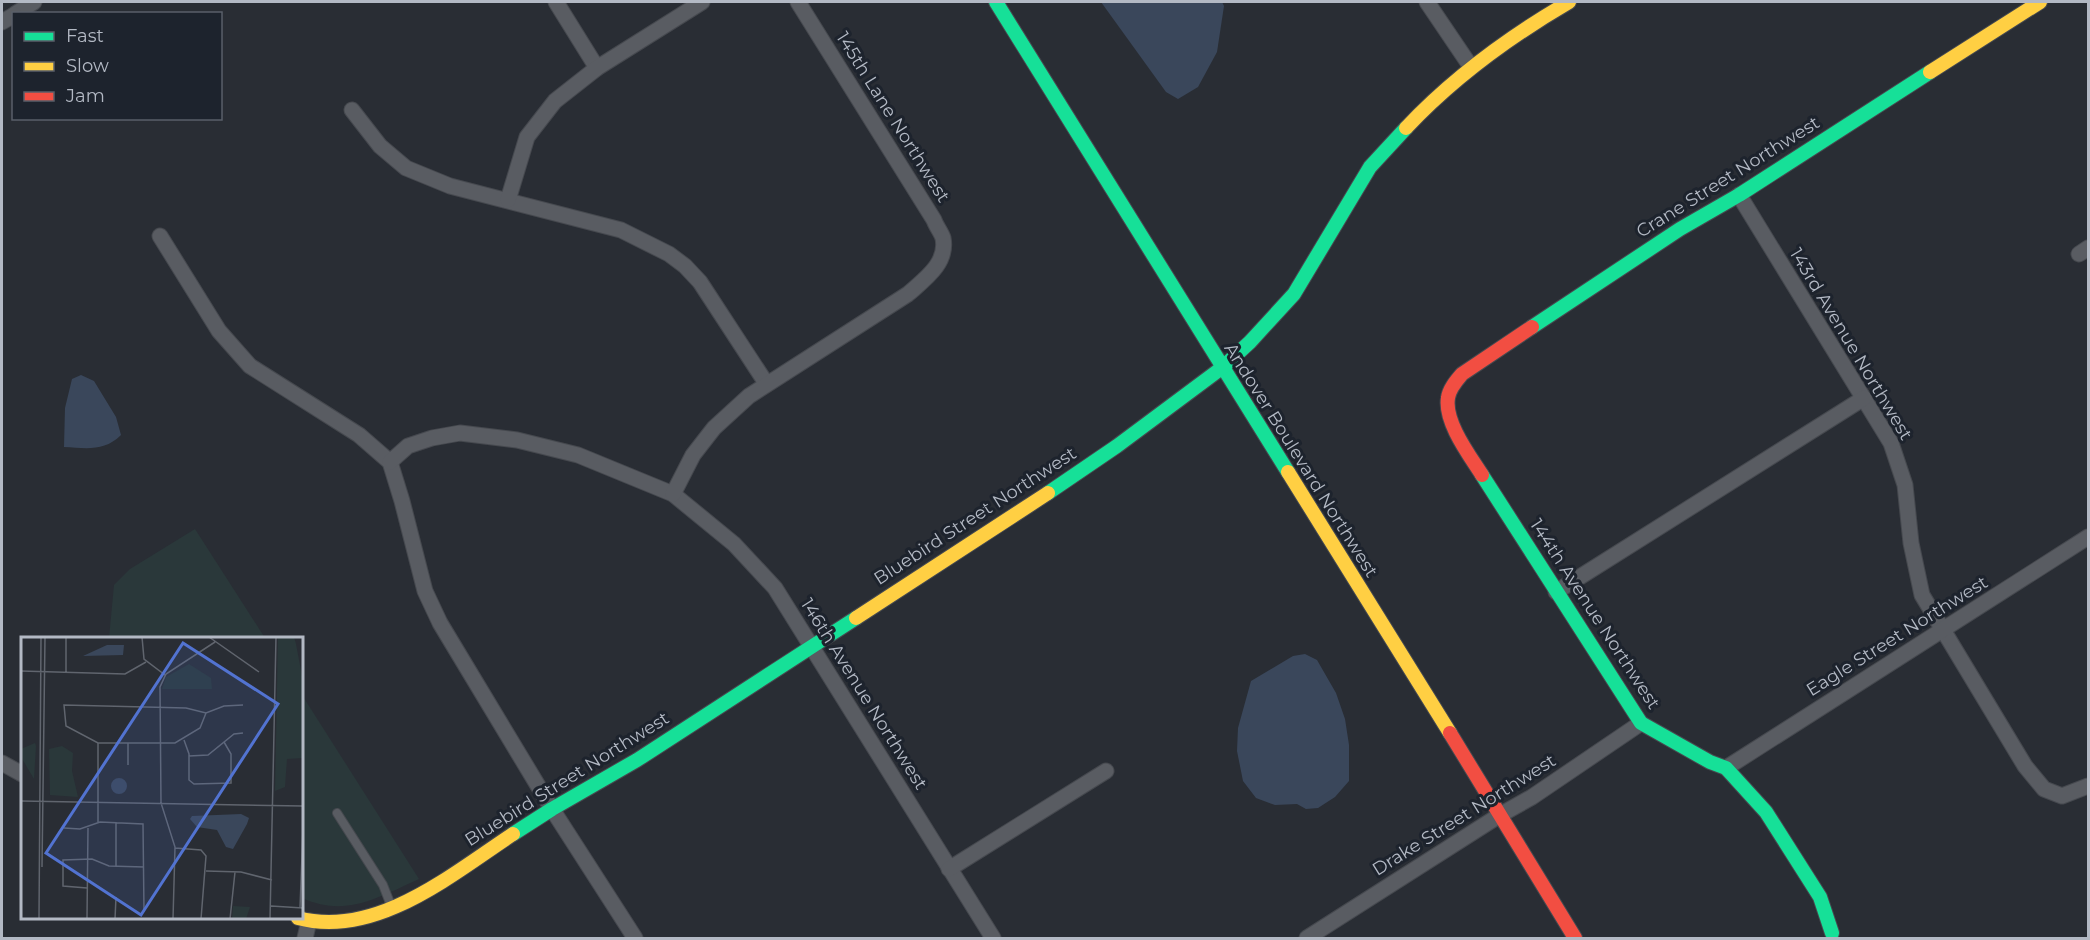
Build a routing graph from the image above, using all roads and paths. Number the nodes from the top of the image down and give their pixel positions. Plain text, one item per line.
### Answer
1 (34, 2) edge
2 (556, 2) edge
3 (702, 2) edge
4 (798, 2) edge
5 (996, 2) edge
6 (1427, 2) edge
7 (1569, 2) edge
8 (2040, 2) edge
9 (17, 12) edge
10 (1471, 67) junction
11 (597, 68) junction
12 (352, 110) dead end
13 (1739, 195) junction
14 (508, 200) junction
15 (160, 236) dead end
16 (1222, 367) junction
17 (766, 383) junction
18 (1447, 395) joint
19 (1864, 398) junction
20 (390, 462) junction
21 (673, 494) junction
22 (2088, 537) edge
23 (1556, 592) junction
24 (1942, 631) junction
25 (811, 646) junction
26 (1641, 723) junction
27 (2, 763) edge
28 (1726, 768) junction
29 (1106, 771) dead end
30 (21, 773) edge
31 (2088, 786) edge
32 (552, 809) junction
33 (337, 813) dead end
34 (1500, 815) junction
35 (950, 869) junction
36 (393, 909) junction
37 (304, 919) edge
38 (1832, 933) dead end
39 (305, 939) edge
40 (635, 939) edge
41 (993, 939) edge
42 (1306, 939) edge
43 (1575, 939) edge

1 - 9 street
2 - 11 street
3 - 11 street
4 - 17 street, 145th Lane Northwest
5 - 16 street, Andover Boulevard Northwest
6 - 10 street
7 - 10 street, Bluebird Street Northwest
8 - 13 street, Crane Street Northwest
10 - 16 street, Bluebird Street Northwest
11 - 14 street
12 - 14 street
13 - 18 street, Crane Street Northwest
13 - 19 street, 143rd Avenue Northwest
14 - 17 street
15 - 20 street
16 - 25 street, Bluebird Street Northwest
16 - 34 street, Andover Boulevard Northwest
17 - 21 street
18 - 23 street, 144th Avenue Northwest
19 - 23 street
19 - 24 street, 143rd Avenue Northwest
20 - 21 street, 146th Avenue Northwest
20 - 32 street
21 - 25 street, 146th Avenue Northwest
22 - 24 street, Eagle Street Northwest
23 - 26 street, 144th Avenue Northwest
24 - 28 street, Eagle Street Northwest
24 - 31 street, 143rd Avenue Northwest
25 - 32 street, Bluebird Street Northwest
25 - 35 street, 146th Avenue Northwest
26 - 28 street, 144th Avenue Northwest
26 - 34 street, Drake Street Northwest
27 - 30 street
28 - 38 street, 144th Avenue Northwest
29 - 35 street
32 - 36 street, Bluebird Street Northwest
32 - 40 street
33 - 36 lane
34 - 42 street, Drake Street Northwest
34 - 43 street, Andover Boulevard Northwest
35 - 41 street, 146th Avenue Northwest
36 - 37 street, Bluebird Street Northwest
37 - 39 street

